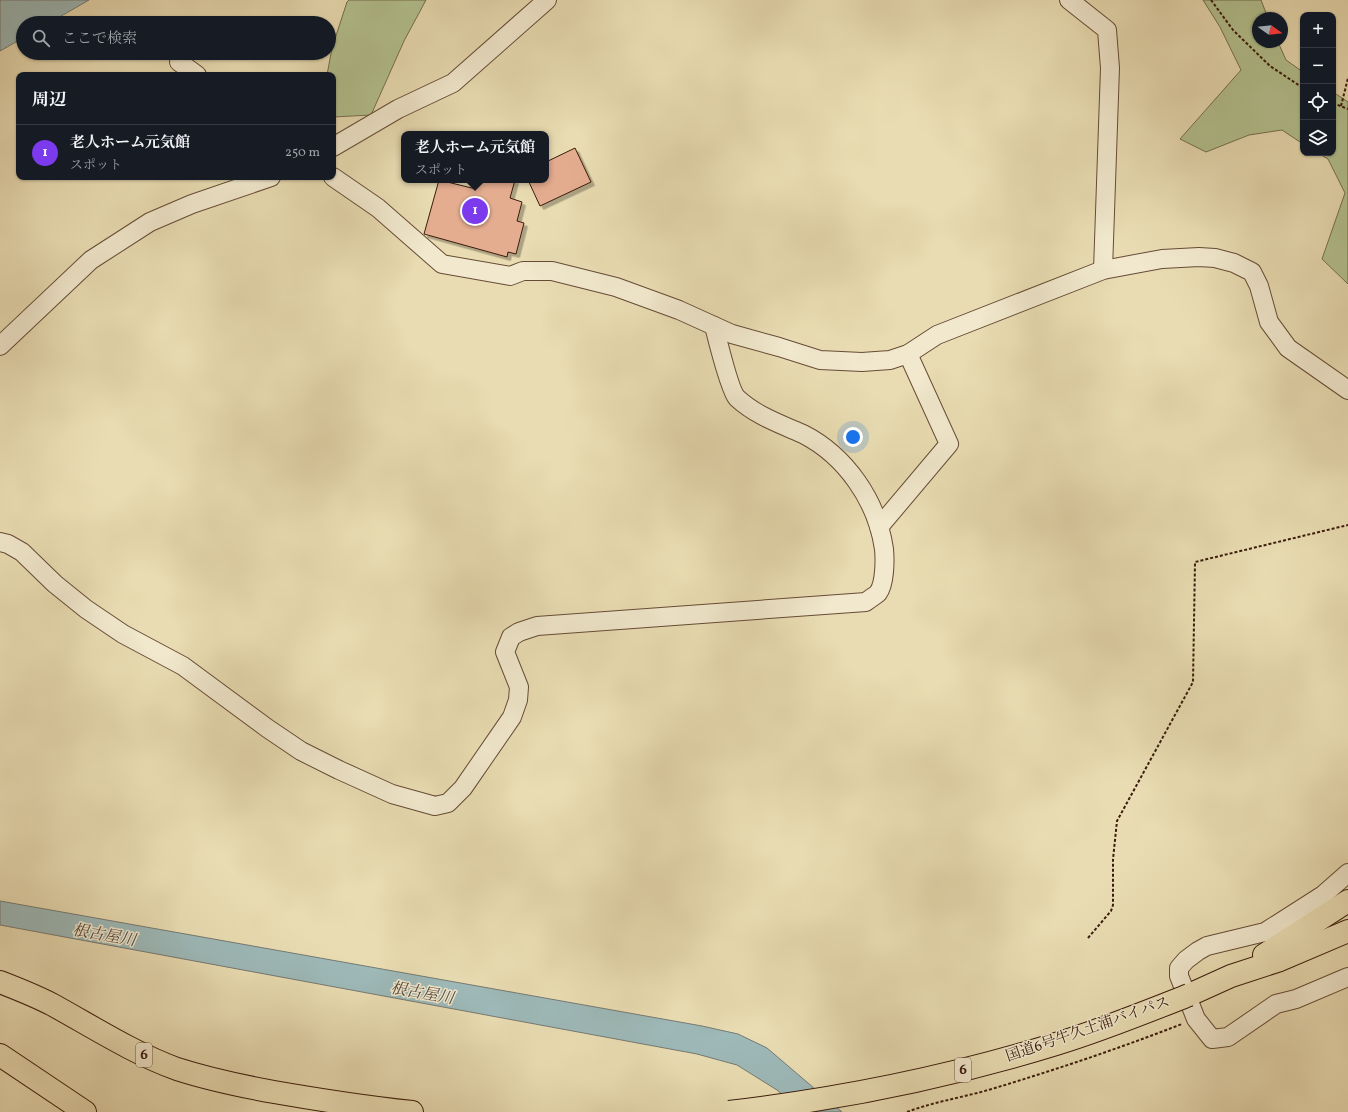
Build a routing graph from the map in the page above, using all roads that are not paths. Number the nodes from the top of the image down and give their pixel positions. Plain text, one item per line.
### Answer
1 (547, 0) edge
2 (1069, 0) edge
3 (179, 62) dead end
4 (193, 72) edge
5 (336, 145) edge
6 (336, 179) edge
7 (260, 180) edge
8 (1103, 270) junction
9 (714, 326) junction
10 (0, 346) edge
11 (908, 354) junction
12 (1348, 390) edge
13 (879, 527) junction
14 (0, 542) edge
15 (1348, 873) edge
16 (1348, 901) edge
17 (1348, 930) edge
18 (1231, 976) junction
19 (1348, 977) edge
20 (0, 982) edge
21 (0, 1055) edge
22 (85, 1112) edge
23 (412, 1112) edge
24 (729, 1112) edge

1 - 5 street
2 - 8 street
3 - 4 street
6 - 9 street
7 - 10 street
8 - 11 street
8 - 12 street
9 - 11 street
9 - 13 street
11 - 13 street
13 - 14 street
15 - 19 street
16 - 18 highway
17 - 18 highway
18 - 24 highway, 国道6号牛久土浦バイパス / 6, bridge
20 - 23 highway, 6
21 - 22 highway

